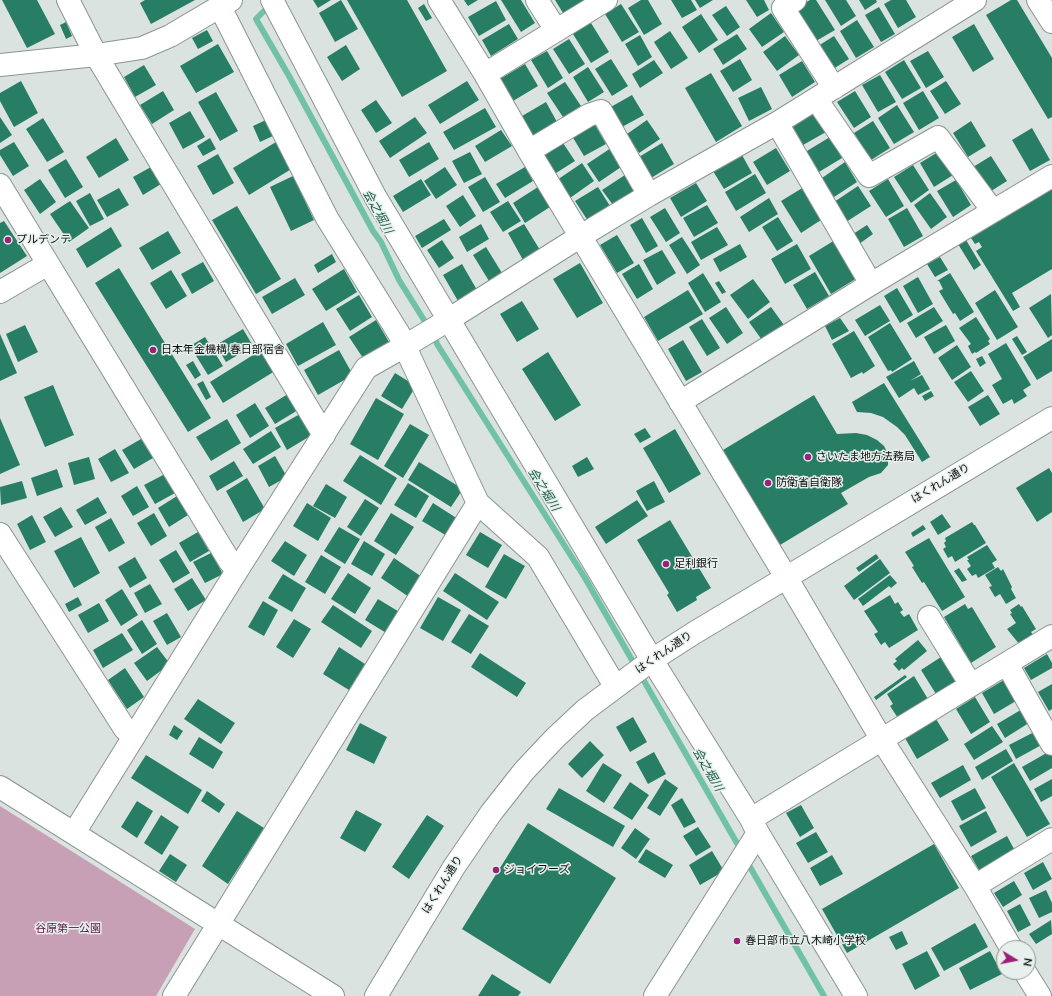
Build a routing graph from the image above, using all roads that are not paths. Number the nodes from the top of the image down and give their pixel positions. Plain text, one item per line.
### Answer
1 (68, 0) edge
2 (439, 0) edge
3 (536, 0) edge
4 (606, 0) edge
5 (795, 0) edge
6 (975, 0) edge
7 (1038, 0) edge
8 (226, 3) edge
9 (273, 3) edge
10 (1052, 22) edge
11 (556, 30) junction
12 (96, 55) junction
13 (0, 65) edge
14 (484, 74) junction
15 (834, 88) junction
16 (816, 99) junction
17 (777, 124) junction
18 (529, 151) junction
19 (1052, 176) edge
20 (0, 185) edge
21 (649, 195) junction
22 (993, 211) junction
23 (581, 236) junction
24 (48, 264) junction
25 (871, 284) junction
26 (0, 292) edge
27 (444, 323) junction
28 (412, 342) junction
29 (680, 402) junction
30 (1052, 418) edge
31 (324, 435) junction
32 (478, 503) junction
33 (3, 546) edge
34 (238, 569) junction
35 (786, 577) junction
36 (929, 617) dead end
37 (1052, 636) edge
38 (649, 662) junction
39 (1007, 664) junction
40 (620, 683) junction
41 (971, 685) junction
42 (134, 736) junction
43 (882, 740) junction
44 (1052, 744) edge
45 (0, 787) edge
46 (753, 831) junction
47 (74, 833) junction
48 (1052, 839) edge
49 (975, 886) junction
50 (218, 925) junction
51 (1006, 940) edge
52 (1030, 980) edge
53 (174, 996) edge
54 (332, 996) edge
55 (376, 996) edge
56 (655, 996) edge
57 (856, 996) edge
58 (1040, 996) edge

1 - 12 street
2 - 14 street
3 - 11 street
4 - 11 street
5 - 15 street
6 - 15 street
7 - 10 street
8 - 12 street
8 - 28 street
9 - 27 street
11 - 14 street
12 - 13 street
12 - 31 street
14 - 18 street
15 - 16 street
16 - 17 street
16 - 22 street
17 - 21 street
17 - 25 street
18 - 21 street
18 - 23 street
19 - 22 street
20 - 24 street
21 - 23 street
22 - 25 street
23 - 27 street
23 - 29 street
24 - 26 street
24 - 34 street
25 - 29 street
27 - 28 street
27 - 38 street
28 - 31 street
28 - 32 street
29 - 35 street
30 - 35 street, はくれん通り
31 - 34 street
32 - 40 street
32 - 50 street
33 - 42 street
34 - 42 street
35 - 38 street, はくれん通り
35 - 43 street
36 - 41 street
37 - 39 street
38 - 40 street, はくれん通り
38 - 46 street
39 - 41 street
39 - 44 street
40 - 55 street, はくれん通り
41 - 43 street
42 - 47 street
43 - 46 street
43 - 49 street
45 - 47 street
46 - 56 street
46 - 57 street
47 - 50 street
48 - 49 street
49 - 51 street
50 - 53 street
50 - 54 street
52 - 58 street

